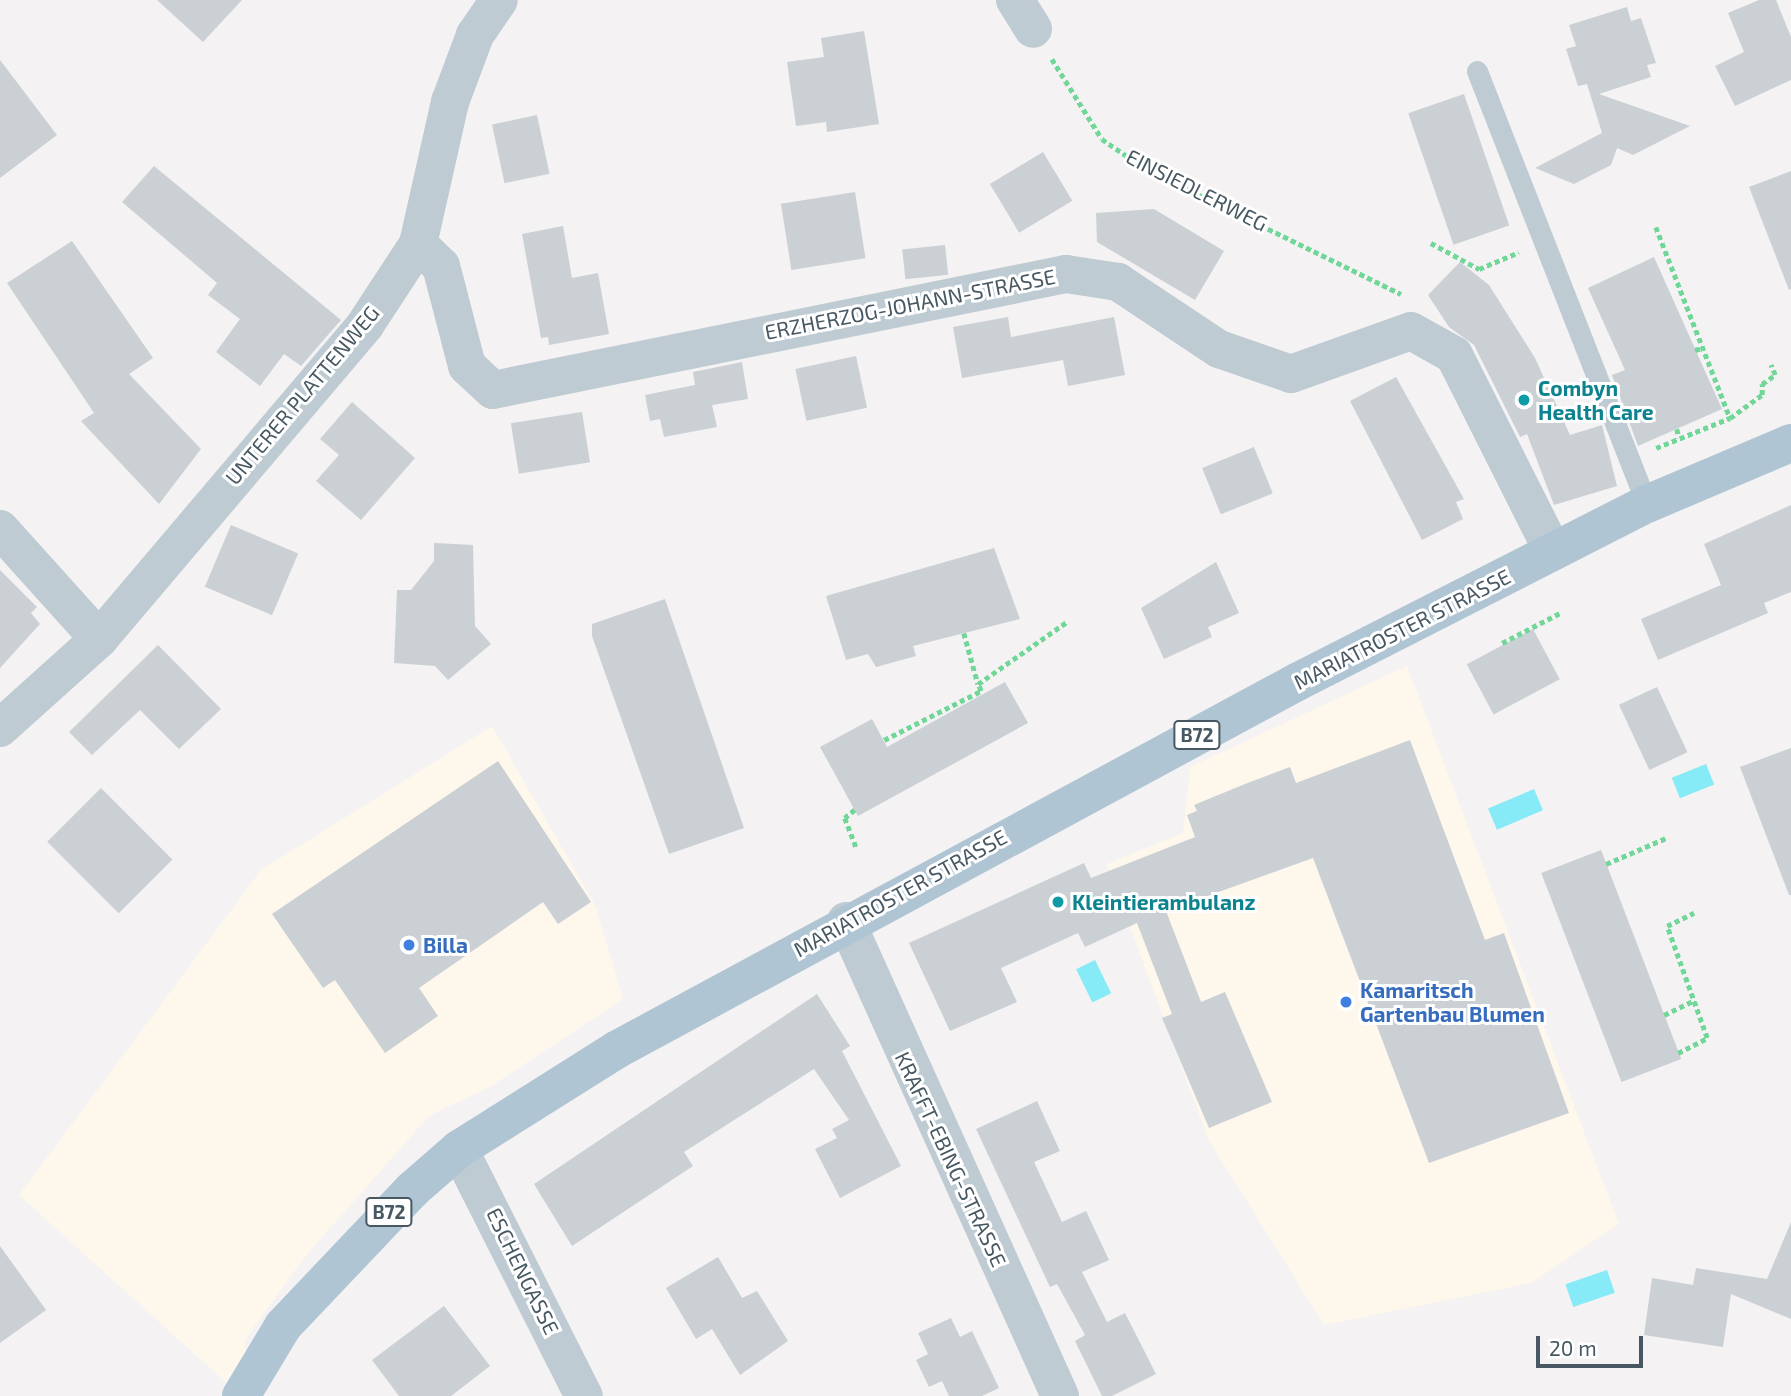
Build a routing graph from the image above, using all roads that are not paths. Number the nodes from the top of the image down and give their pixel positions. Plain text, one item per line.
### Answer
1 (499, 0) edge
2 (1477, 71) dead end
3 (418, 244) junction
4 (1791, 443) edge
5 (1647, 504) junction
6 (0, 529) edge
7 (1553, 552) junction
8 (99, 639) junction
9 (0, 728) edge
10 (846, 921) junction
11 (458, 1149) junction
12 (241, 1396) edge
13 (584, 1396) edge
14 (1060, 1396) edge

1 - 3 street, UNTERER PLATTENWEG
2 - 5 lane
3 - 7 street, ERZHERZOG-JOHANN-STRASSE
3 - 8 street, UNTERER PLATTENWEG
4 - 5 main road, MARIATROSTER STRASSE / B72
5 - 7 main road, MARIATROSTER STRASSE / B72
6 - 8 street
7 - 10 main road, MARIATROSTER STRASSE / B72
8 - 9 street, UNTERER PLATTENWEG
10 - 11 main road, MARIATROSTER STRASSE / B72
10 - 14 street, KRAFFT-EBING-STRASSE
11 - 12 main road, MARIATROSTER STRASSE / B72
11 - 13 street, ESCHENGASSE

